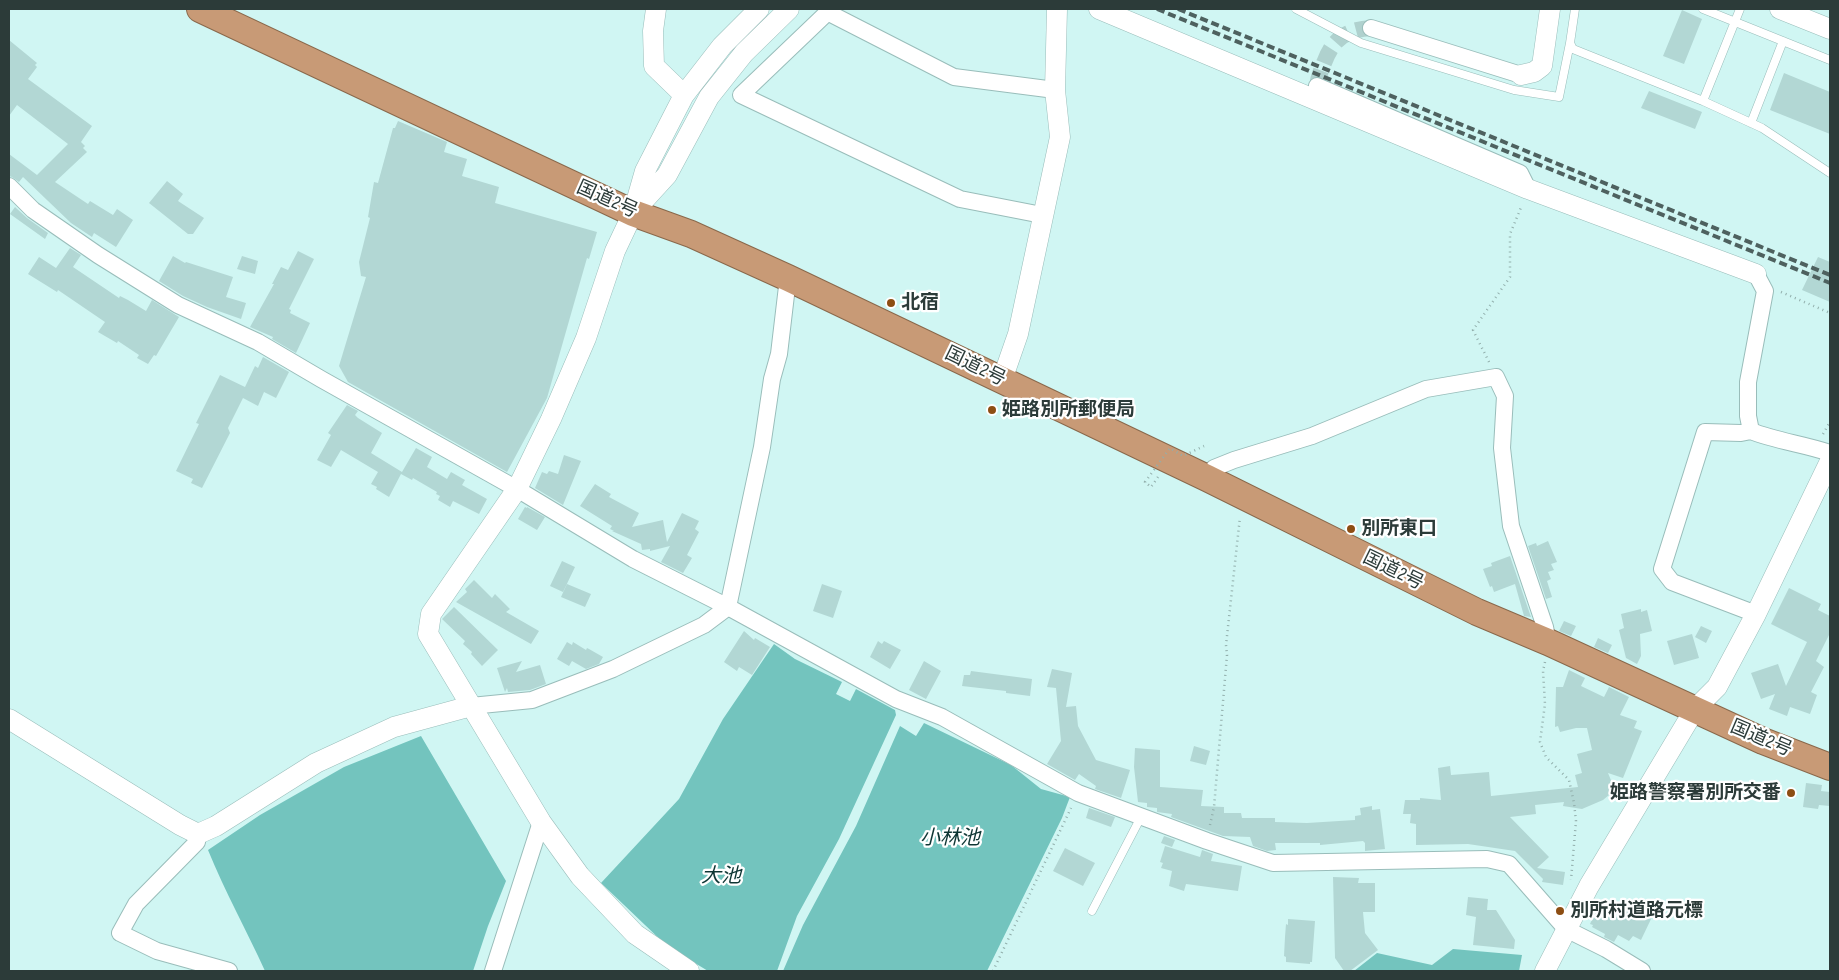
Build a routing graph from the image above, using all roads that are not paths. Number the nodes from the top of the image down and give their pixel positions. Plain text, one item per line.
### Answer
1 (200, 9) edge
2 (656, 9) edge
3 (758, 9) edge
4 (789, 9) edge
5 (1057, 9) edge
6 (1099, 9) edge
7 (1296, 9) edge
8 (1550, 9) edge
9 (1575, 9) edge
10 (1703, 9) edge
11 (1740, 9) edge
12 (1780, 9) edge
13 (829, 10) edge
14 (1735, 22) junction
15 (1371, 28) tunnel mouth
16 (1830, 29) edge
17 (1784, 41) junction
18 (1570, 43) junction
19 (1830, 60) edge
20 (1522, 75) joint
21 (1317, 86) dead end
22 (1055, 90) junction
23 (684, 95) junction
24 (1703, 101) junction
25 (1751, 123) junction
26 (1830, 173) edge
27 (9, 186) edge
28 (1528, 189) junction
29 (633, 213) junction
30 (1042, 215) junction
31 (788, 278) junction
32 (1760, 282) joint
33 (1002, 380) junction
34 (1751, 431) junction
35 (1830, 453) edge
36 (1830, 461) edge
37 (1207, 478) junction
38 (516, 489) junction
39 (728, 607) junction
40 (1756, 614) junction
41 (1548, 642) junction
42 (471, 706) junction
43 (1695, 709) junction
44 (9, 719) edge
45 (1830, 767) edge
46 (1142, 816) junction
47 (542, 822) junction
48 (198, 834) junction
49 (1092, 911) dead end
50 (1566, 929) junction
51 (229, 971) edge
52 (493, 971) edge
53 (689, 971) edge
54 (1545, 971) edge
55 (1642, 971) edge

1 - 29 highway, 国道2号
2 - 23 street
3 - 23 street
4 - 29 street
5 - 22 street
6 - 28 street
7 - 18 lane
8 - 20 street
9 - 18 lane
10 - 14 lane
11 - 14 lane
12 - 16 street
13 - 22 street
13 - 30 street
14 - 17 lane
14 - 24 lane
15 - 20 street
17 - 19 lane
17 - 25 lane
18 - 24 lane
21 - 28 street
22 - 30 street
23 - 29 street
24 - 25 lane
25 - 26 lane
27 - 38 street
28 - 32 street
29 - 31 highway, 国道2号
29 - 38 street
30 - 33 street
31 - 33 highway, 国道2号
31 - 39 street
32 - 34 street
33 - 37 highway, 国道2号
34 - 35 street
34 - 40 street
36 - 40 street
37 - 41 highway, 国道2号
37 - 41 street
38 - 39 street
38 - 42 street
39 - 42 street
39 - 46 street
40 - 43 street
41 - 43 highway, 国道2号
42 - 47 street
42 - 48 street
43 - 45 highway, 国道2号
43 - 50 street
44 - 48 street
46 - 49 lane
46 - 50 street
47 - 52 street
47 - 53 street
48 - 51 street
50 - 54 street
50 - 55 street

